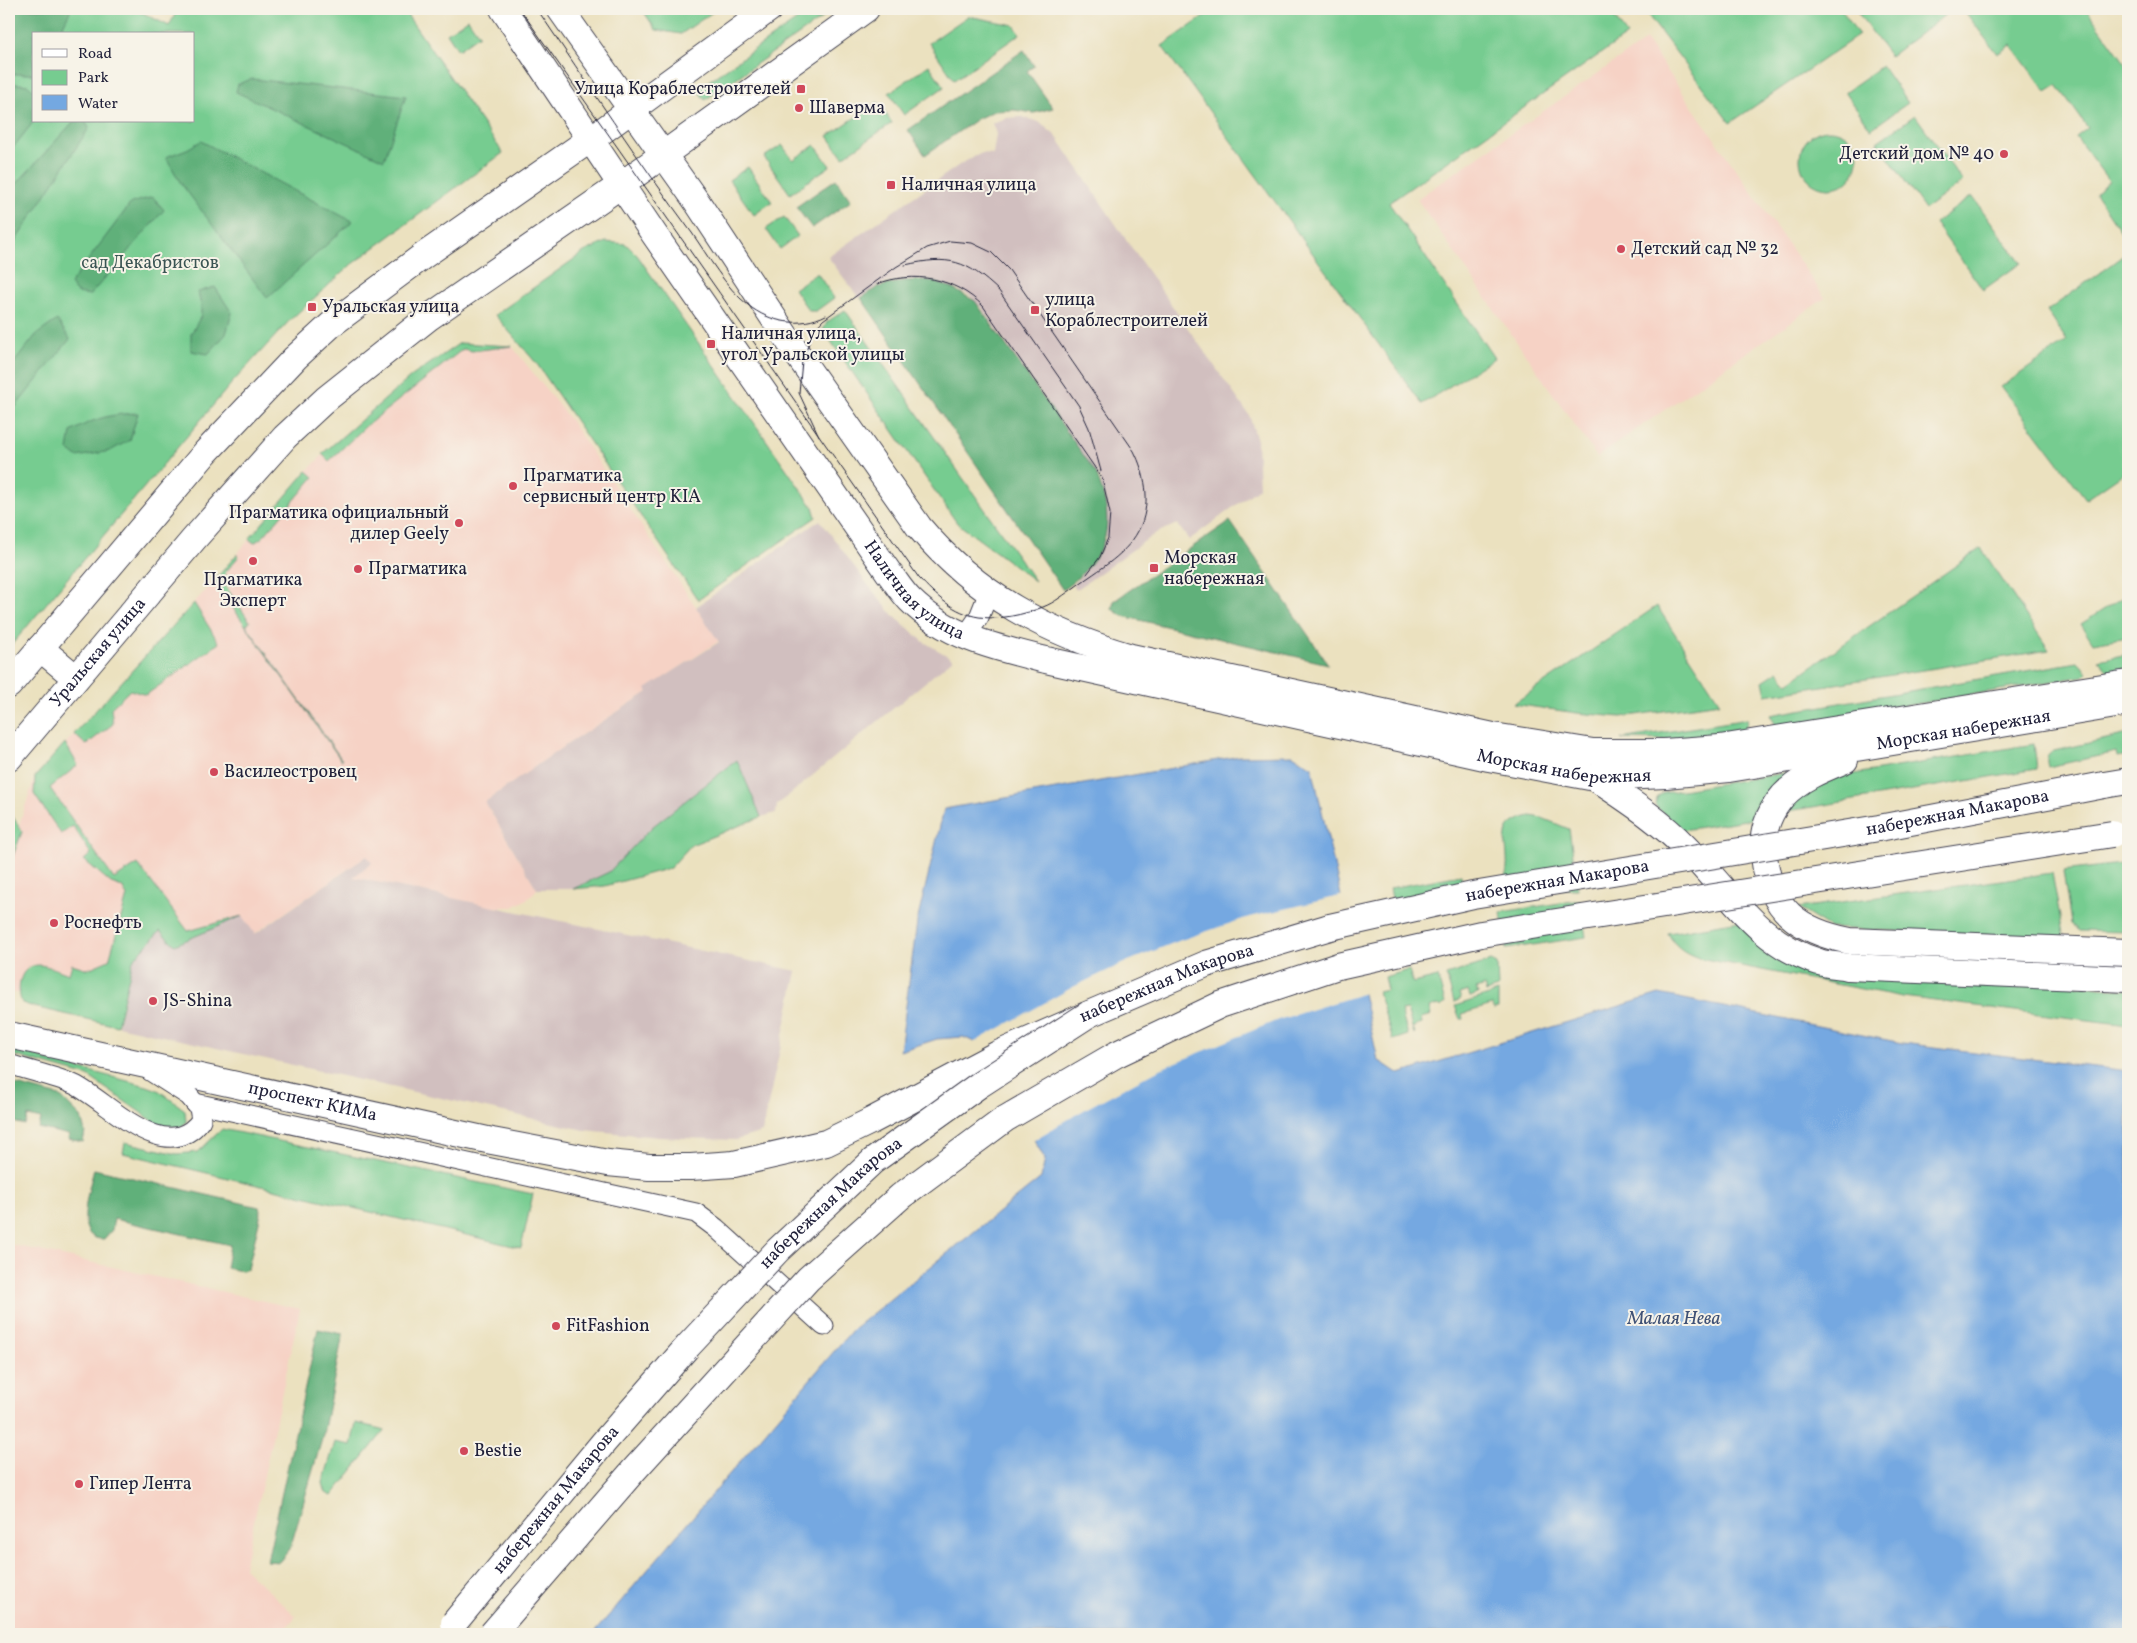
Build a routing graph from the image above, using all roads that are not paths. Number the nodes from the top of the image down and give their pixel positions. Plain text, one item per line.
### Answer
1 (503, 9) edge
2 (560, 9) edge
3 (769, 9) edge
4 (866, 9) edge
5 (632, 110) junction
6 (591, 139) junction
7 (663, 154) junction
8 (621, 185) junction
9 (989, 592) junction
10 (965, 637) junction
11 (40, 648) junction
12 (1006, 650) joint
13 (76, 678) junction
14 (2128, 683) edge
15 (9, 685) edge
16 (2128, 703) edge
17 (1884, 744) junction
18 (9, 758) edge
19 (1595, 778) junction
20 (2116, 783) edge
21 (2120, 833) edge
22 (2128, 952) edge
23 (2128, 979) edge
24 (1089, 1014) junction
25 (9, 1034) edge
26 (134, 1062) junction
27 (9, 1064) edge
28 (195, 1103) junction
29 (824, 1326) dead end
30 (449, 1629) edge
31 (492, 1634) edge

1 - 6 main road, Наличная улица
2 - 5 main road
3 - 5 main road
4 - 7 main road
5 - 6 main road
5 - 7 main road
6 - 8 main road, Наличная улица
6 - 11 main road
7 - 8 main road
7 - 9 main road
8 - 10 main road, Наличная улица
8 - 13 main road, Уральская улица
9 - 10 street
9 - 14 main road, Морская набережная
10 - 12 main road, Наличная улица
11 - 13 main road
11 - 15 main road
12 - 19 main road, Морская набережная
13 - 18 main road, Уральская улица
16 - 17 main road, Морская набережная
17 - 19 main road, Морская набережная
17 - 22 main road
19 - 23 main road
20 - 24 main road, набережная Макарова, bridge
21 - 31 main road, bridge
24 - 26 main road, проспект КИМа, bridge
24 - 30 main road, набережная Макарова, bridge
25 - 26 main road, проспект КИМа
26 - 28 street, проспект КИМа
27 - 28 street
28 - 29 street

